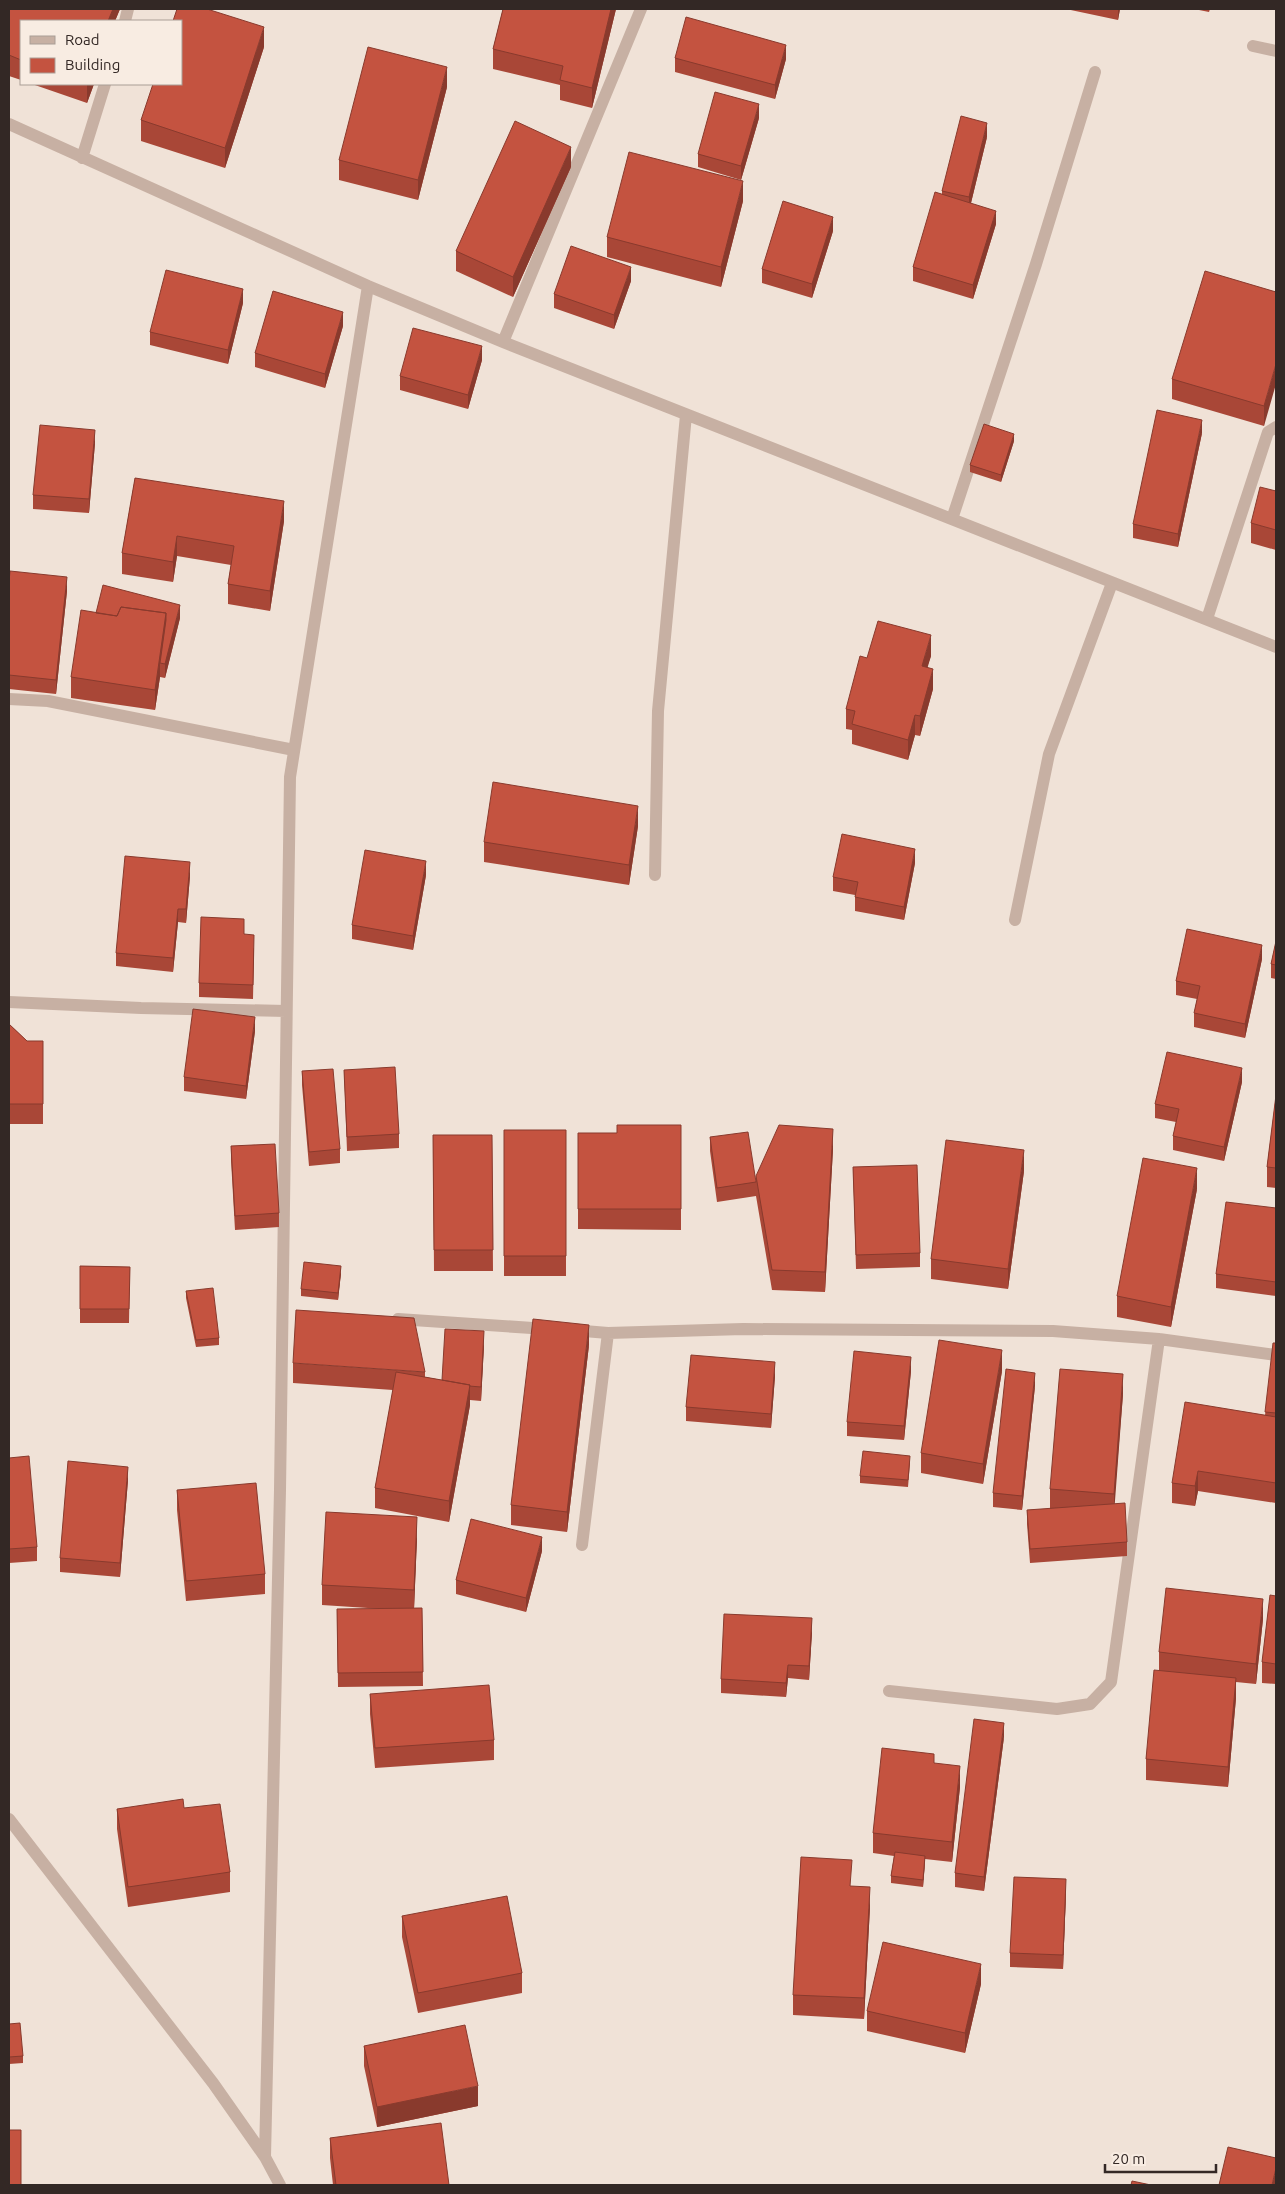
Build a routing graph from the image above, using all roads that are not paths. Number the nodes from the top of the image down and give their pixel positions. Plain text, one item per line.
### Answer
1 (641, 9) edge
2 (1253, 46) dead end
3 (1276, 51) edge
4 (1095, 72) dead end
5 (105, 85) edge
6 (9, 124) edge
7 (82, 158) junction
8 (368, 286) junction
9 (502, 342) junction
10 (686, 415) junction
11 (1276, 427) edge
12 (952, 520) junction
13 (1112, 583) junction
14 (1208, 619) junction
15 (1276, 647) edge
16 (9, 699) edge
17 (294, 750) junction
18 (655, 875) dead end
19 (1015, 920) dead end
20 (9, 1002) edge
21 (286, 1011) junction
22 (381, 1318) edge
23 (608, 1333) junction
24 (1159, 1340) junction
25 (1276, 1355) edge
26 (582, 1545) dead end
27 (889, 1691) dead end
28 (9, 1819) edge
29 (265, 2157) junction
30 (280, 2185) edge

1 - 9 street
2 - 3 street
4 - 12 street
5 - 7 street
6 - 7 street
7 - 8 street
8 - 9 street
8 - 17 street
9 - 10 street
10 - 12 street
10 - 18 street
11 - 14 street
12 - 13 street
13 - 14 street
13 - 19 street
14 - 15 street
16 - 17 street
17 - 21 street
20 - 21 street
21 - 29 street
22 - 23 street
23 - 24 street
23 - 26 street
24 - 25 street
24 - 27 street
28 - 29 street
29 - 30 street

